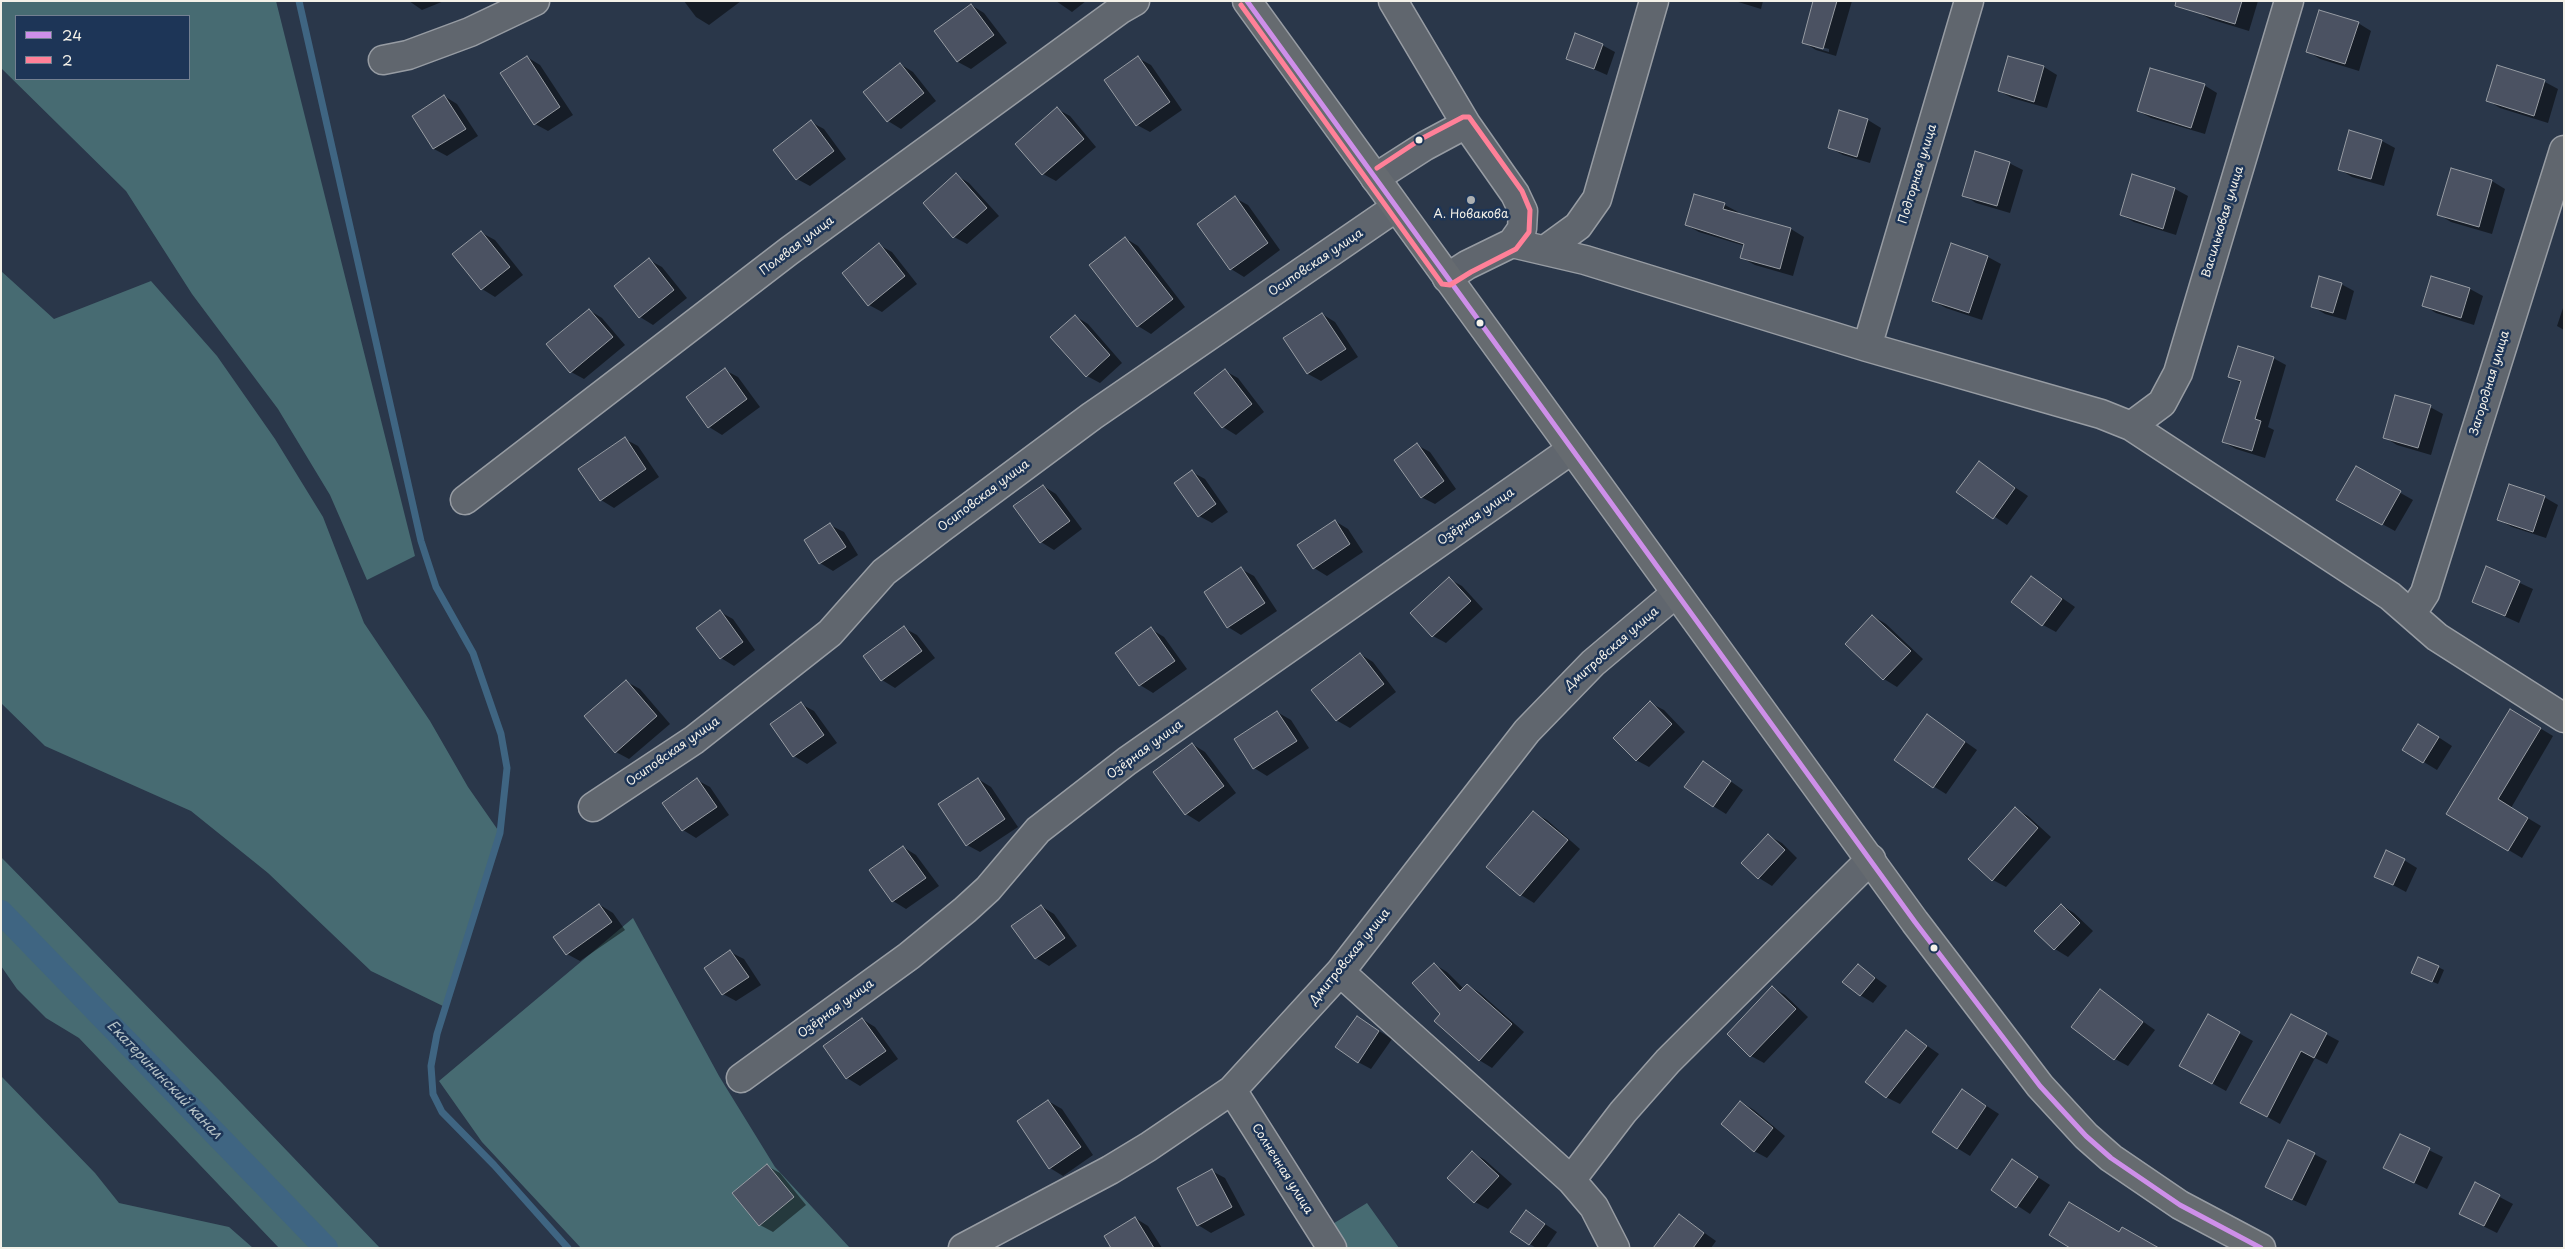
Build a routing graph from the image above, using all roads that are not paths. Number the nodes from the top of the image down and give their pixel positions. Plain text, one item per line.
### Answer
1 (535, 1) edge
2 (1135, 1) edge
3 (1247, 1) edge
4 (1393, 1) edge
5 (1654, 1) edge
6 (1969, 1) edge
7 (2289, 1) edge
8 (383, 60) dead end
9 (1466, 124) junction
10 (2564, 150) edge
11 (1375, 178) junction
12 (1395, 208) junction
13 (1512, 243) junction
14 (1545, 250) junction
15 (1447, 278) junction
16 (1866, 346) junction
17 (2131, 426) junction
18 (1572, 450) junction
19 (465, 500) dead end
20 (1676, 593) junction
21 (2412, 613) junction
22 (2564, 718) edge
23 (593, 807) dead end
24 (1871, 859) junction
25 (1340, 972) junction
26 (741, 1078) dead end
27 (1232, 1090) junction
28 (1571, 1180) junction
29 (963, 1248) edge
30 (1332, 1248) edge
31 (1615, 1248) edge
32 (2261, 1248) edge

1 - 8 street
2 - 19 street, Полевая улица
3 - 11 main road
4 - 9 street
5 - 14 street
6 - 16 street, Подгорная улица
7 - 17 street, Васильковая улица
9 - 11 street
9 - 13 street
10 - 21 street, Загородная улица
11 - 12 main road
12 - 15 main road
12 - 23 street, Осиповская улица
13 - 14 street
13 - 15 street
14 - 16 street
15 - 18 main road
16 - 17 street
17 - 21 street
18 - 20 main road
18 - 26 street, Озёрная улица
20 - 24 main road
20 - 25 street, Дмитровская улица
21 - 22 street
24 - 28 street
24 - 32 main road
25 - 27 street, Дмитровская улица
25 - 28 street
27 - 29 street, Дмитровская улица
27 - 30 street, Солнечная улица
28 - 31 street

